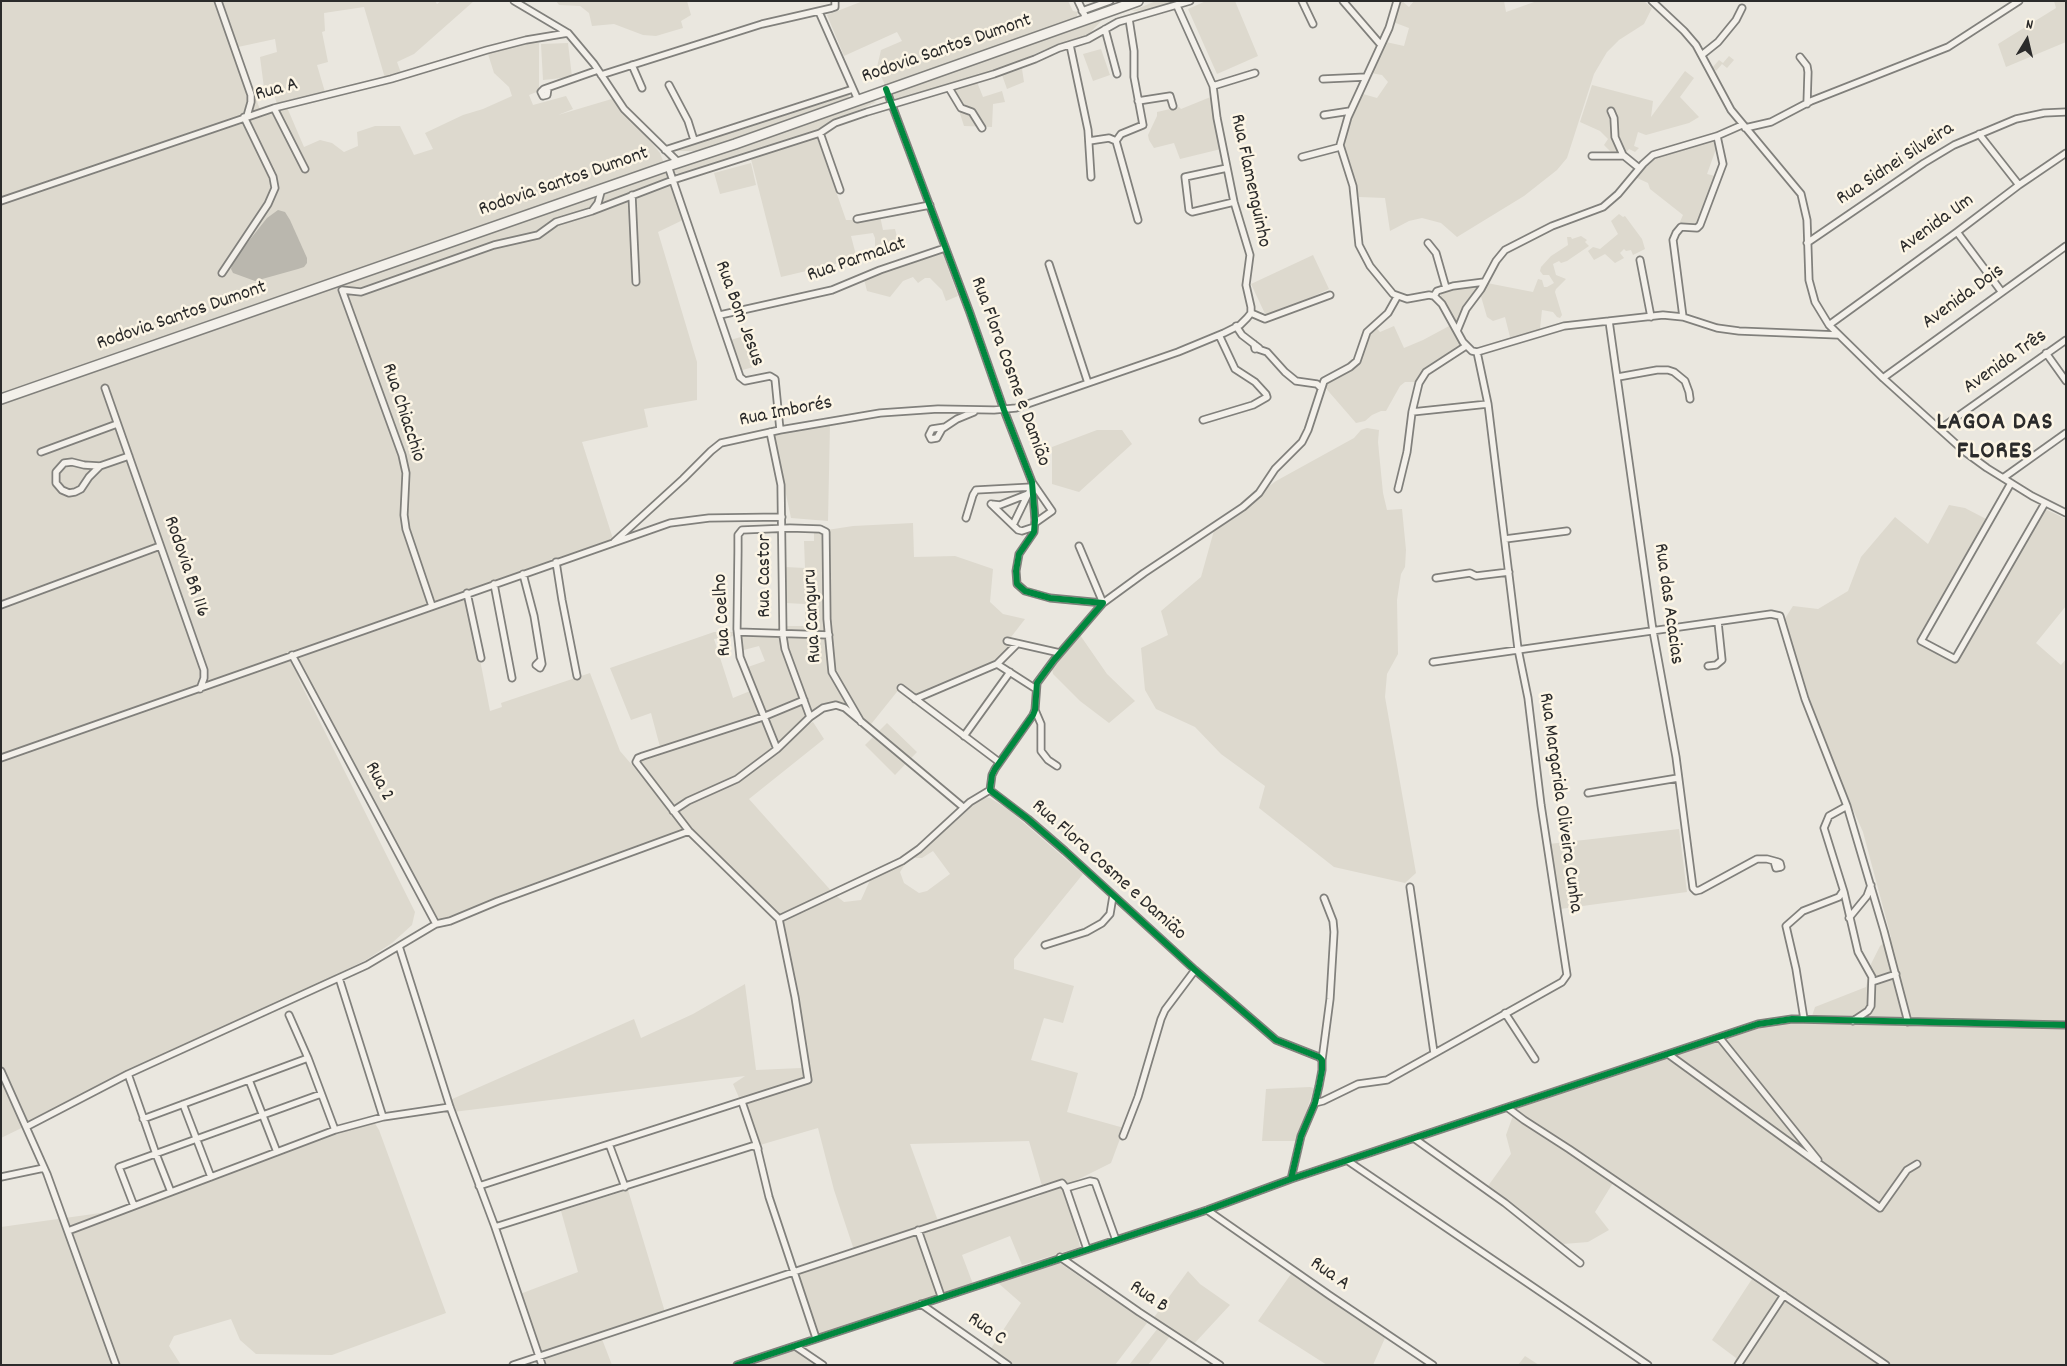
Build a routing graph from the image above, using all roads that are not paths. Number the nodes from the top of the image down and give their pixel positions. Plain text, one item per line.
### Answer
1 (218, 1) edge
2 (514, 1) edge
3 (835, 1) edge
4 (1078, 1) edge
5 (1110, 1) edge
6 (1138, 1) edge
7 (1190, 1) edge
8 (1302, 1) edge
9 (1343, 1) edge
10 (1397, 1) edge
11 (1652, 1) edge
12 (2019, 1) edge
13 (1177, 6) junction
14 (1742, 8) dead end
15 (1082, 11) junction
16 (819, 12) junction
17 (1129, 19) junction
18 (1087, 20) junction
19 (1313, 24) dead end
20 (1105, 29) junction
21 (568, 33) junction
22 (1070, 45) junction
23 (1381, 45) junction
24 (1703, 54) junction
25 (1800, 57) dead end
26 (632, 65) junction
27 (600, 73) junction
28 (1255, 73) dead end
29 (1117, 74) dead end
30 (1366, 77) junction
31 (1323, 79) dead end
32 (669, 85) dead end
33 (1213, 86) junction
34 (548, 88) dead end
35 (642, 88) dead end
36 (948, 88) junction
37 (852, 89) junction
38 (886, 90) junction
39 (858, 100) junction
40 (1138, 100) junction
41 (1807, 104) junction
42 (891, 105) junction
43 (1173, 106) dead end
44 (274, 108) junction
45 (1350, 111) junction
46 (1611, 111) dead end
47 (2066, 112) edge
48 (1324, 115) dead end
49 (246, 117) junction
50 (1743, 127) junction
51 (982, 128) dead end
52 (820, 133) junction
53 (1979, 134) junction
54 (1717, 136) junction
55 (694, 140) junction
56 (1089, 141) junction
57 (1116, 142) junction
58 (1340, 147) junction
59 (665, 150) junction
60 (2066, 153) edge
61 (1592, 156) dead end
62 (1623, 156) junction
63 (1302, 157) dead end
64 (678, 162) junction
65 (668, 166) junction
66 (1227, 168) junction
67 (1639, 168) junction
68 (305, 169) dead end
69 (1091, 177) dead end
70 (672, 180) junction
71 (2019, 185) junction
72 (602, 188) junction
73 (840, 190) dead end
74 (632, 195) junction
75 (1, 201) edge
76 (1234, 202) junction
77 (930, 205) junction
78 (592, 211) junction
79 (857, 219) dead end
80 (1138, 220) dead end
81 (1957, 232) junction
82 (1428, 243) dead end
83 (1807, 243) junction
84 (945, 248) junction
85 (2065, 248) edge
86 (1640, 260) dead end
87 (1049, 264) dead end
88 (222, 273) dead end
89 (636, 282) dead end
90 (1484, 282) junction
91 (1446, 288) junction
92 (2001, 291) junction
93 (1330, 295) dead end
94 (1434, 296) junction
95 (1397, 297) junction
96 (1250, 313) junction
97 (720, 315) junction
98 (1651, 316) junction
99 (1683, 317) junction
100 (1609, 321) junction
101 (1829, 325) junction
102 (1236, 326) junction
103 (1457, 331) junction
104 (1219, 335) junction
105 (1838, 335) junction
106 (2066, 340) edge
107 (1466, 346) junction
108 (1480, 352) junction
109 (2046, 353) junction
110 (1618, 377) junction
111 (1883, 378) junction
112 (2066, 381) edge
113 (1088, 383) junction
114 (1320, 387) junction
115 (105, 388) dead end
116 (1, 399) edge
117 (1690, 399) dead end
118 (1488, 404) junction
119 (979, 410) junction
120 (1004, 410) junction
121 (1412, 412) junction
122 (1203, 420) dead end
123 (117, 424) junction
124 (945, 427) dead end
125 (1940, 429) junction
126 (780, 430) junction
127 (770, 432) junction
128 (2066, 432) edge
129 (41, 452) dead end
130 (129, 456) junction
131 (100, 466) junction
132 (2002, 478) junction
133 (2011, 483) junction
134 (1032, 484) junction
135 (1398, 489) dead end
136 (1028, 494) junction
137 (2046, 503) junction
138 (2066, 513) edge
139 (782, 517) junction
140 (966, 518) dead end
141 (1013, 525) junction
142 (1033, 525) junction
143 (783, 528) junction
144 (1567, 531) dead end
145 (1505, 539) junction
146 (614, 542) junction
147 (160, 546) junction
148 (1079, 546) dead end
149 (557, 562) junction
150 (1509, 572) junction
151 (523, 574) junction
152 (1436, 578) dead end
153 (494, 584) junction
154 (467, 593) junction
155 (1103, 603) junction
156 (1, 605) edge
157 (432, 606) junction
158 (1718, 622) junction
159 (1653, 631) junction
160 (738, 632) junction
161 (782, 633) junction
162 (828, 635) junction
163 (1007, 641) dead end
164 (1017, 644) junction
165 (1518, 648) junction
166 (1060, 653) junction
167 (292, 655) junction
168 (480, 658) dead end
169 (541, 660) dead end
170 (1433, 662) dead end
171 (997, 664) junction
172 (1708, 666) dead end
173 (1010, 672) junction
174 (577, 676) dead end
175 (512, 678) dead end
176 (900, 688) dead end
177 (200, 689) junction
178 (1036, 689) junction
179 (915, 699) junction
180 (804, 700) junction
181 (1035, 710) junction
182 (763, 717) junction
183 (810, 717) junction
184 (861, 722) junction
185 (964, 736) junction
186 (777, 749) junction
187 (1, 758) edge
188 (999, 762) junction
189 (1056, 766) dead end
190 (1678, 778) junction
191 (990, 790) junction
192 (1588, 793) dead end
193 (1847, 806) junction
194 (963, 807) junction
195 (673, 811) junction
196 (689, 831) junction
197 (1774, 861) dead end
198 (1871, 885) junction
199 (1410, 887) dead end
200 (1843, 891) junction
201 (1113, 896) junction
202 (1324, 898) dead end
203 (1849, 918) junction
204 (779, 919) junction
205 (436, 924) junction
206 (1045, 945) dead end
207 (399, 946) junction
208 (1195, 970) junction
209 (1896, 974) junction
210 (339, 978) junction
211 (1872, 982) junction
212 (1505, 1013) junction
213 (289, 1015) dead end
214 (1804, 1019) junction
215 (1853, 1021) junction
216 (1908, 1022) junction
217 (2066, 1025) edge
218 (1719, 1037) junction
219 (1434, 1053) junction
220 (1668, 1054) junction
221 (308, 1058) junction
222 (1536, 1059) dead end
223 (1322, 1060) junction
224 (1, 1071) edge
225 (128, 1074) junction
226 (249, 1080) junction
227 (322, 1094) junction
228 (742, 1102) junction
229 (1315, 1103) junction
230 (183, 1104) junction
231 (450, 1107) junction
232 (1508, 1108) junction
233 (263, 1115) junction
234 (383, 1117) junction
235 (143, 1119) junction
236 (26, 1127) junction
237 (335, 1130) junction
238 (1123, 1136) dead end
239 (1415, 1139) junction
240 (196, 1140) junction
241 (609, 1144) junction
242 (758, 1149) junction
243 (277, 1152) junction
244 (156, 1154) junction
245 (1348, 1161) junction
246 (1917, 1164) dead end
247 (1824, 1167) junction
248 (44, 1168) junction
249 (1, 1177) edge
250 (211, 1177) junction
251 (1291, 1180) junction
252 (480, 1186) junction
253 (625, 1187) junction
254 (1066, 1188) junction
255 (172, 1192) junction
256 (134, 1206) junction
257 (1207, 1210) junction
258 (495, 1227) junction
259 (918, 1230) junction
260 (68, 1231) junction
261 (1116, 1240) junction
262 (1087, 1249) junction
263 (1060, 1257) junction
264 (1580, 1263) dead end
265 (793, 1273) junction
266 (1784, 1295) junction
267 (941, 1296) junction
268 (921, 1304) junction
269 (816, 1338) junction
270 (795, 1346) junction
271 (539, 1356) junction
272 (116, 1365) edge
273 (513, 1365) edge
274 (542, 1365) edge
275 (736, 1365) edge
276 (823, 1365) edge
277 (1008, 1365) edge
278 (1220, 1365) edge
279 (1433, 1365) edge
280 (1648, 1365) edge
281 (1738, 1365) edge
282 (1886, 1365) edge

1 - 49 street
2 - 21 street
3 - 16 street
4 - 15 street
5 - 15 street
6 - 18 highway, Rodovia Santos Dumont
7 - 13 street
8 - 19 street
9 - 23 street
10 - 23 street
11 - 24 street
12 - 41 street
13 - 17 street
13 - 33 street, Rua Flamenguinho
14 - 24 street
15 - 18 street
16 - 26 street
16 - 37 street
17 - 20 street
17 - 40 street
18 - 38 highway, Rodovia Santos Dumont
20 - 22 street
20 - 29 street
21 - 27 street
21 - 44 street, Rua A
22 - 36 street
22 - 56 street
23 - 30 street
24 - 50 street
25 - 41 street
26 - 27 street
26 - 35 street
27 - 34 street
27 - 59 street
28 - 33 street
30 - 31 street
30 - 45 street
32 - 55 street
33 - 66 street, Rua Flamenguinho
36 - 42 street
36 - 51 street
37 - 39 street
37 - 55 street
38 - 39 highway, Rodovia Santos Dumont
38 - 42 street, Rua Flora Cosme e Damião
39 - 64 highway, Rodovia Santos Dumont
40 - 43 street
40 - 57 street
41 - 50 street
42 - 52 street
42 - 77 street, Rua Flora Cosme e Damião
44 - 49 street, Rua A
44 - 68 street
45 - 48 street
45 - 58 street
46 - 62 street
47 - 53 street, Rua Sidnei Silveira
49 - 75 street, Rua A
49 - 88 street
50 - 54 street
50 - 83 street
52 - 70 street
52 - 73 street
53 - 71 street
53 - 83 street, Rua Sidnei Silveira
54 - 67 street
54 - 99 street
55 - 59 street
56 - 57 street
56 - 69 street
57 - 80 street
58 - 63 street
58 - 95 street
59 - 64 street
60 - 71 street, Avenida Um
61 - 62 street
62 - 67 street
64 - 65 highway, Rodovia Santos Dumont
65 - 70 street, Rua Bom Jesus
65 - 72 highway, Rodovia Santos Dumont
66 - 76 street, Rua Flamenguinho
66 - 76 street
67 - 90 street
70 - 74 street
70 - 97 street, Rua Bom Jesus
71 - 81 street, Avenida Um
72 - 78 street
72 - 116 highway, Rodovia Santos Dumont
74 - 78 street
74 - 89 street
76 - 96 street, Rua Flamenguinho
77 - 79 street
77 - 84 street, Rua Flora Cosme e Damião
78 - 157 street, Rua Chiacchio
81 - 92 street
81 - 101 street, Avenida Um
82 - 91 street
83 - 101 street
84 - 97 street, Rua Parmalat
84 - 120 street, Rua Flora Cosme e Damião
85 - 92 street, Avenida Dois
86 - 98 street
87 - 113 street
90 - 91 street
90 - 103 street
91 - 94 street
92 - 111 street, Avenida Dois
93 - 96 street
94 - 95 street
94 - 103 street
95 - 114 street
96 - 102 street
97 - 126 street, Rua Bom Jesus
98 - 99 street
98 - 100 street
99 - 105 street
100 - 108 street
100 - 110 street, Rua das Acacias
101 - 105 street
102 - 104 street
102 - 114 street
103 - 107 street
104 - 113 street
104 - 122 street
105 - 111 street
106 - 109 street, Avenida Três
107 - 108 street
107 - 121 street
108 - 118 street, Rua Margarida Oliveira Cunha
109 - 112 street
109 - 125 street, Avenida Três
110 - 117 street
110 - 159 street, Rua das Acacias
111 - 125 street
113 - 120 street
114 - 155 street
115 - 123 street, Rodovia BR 116
118 - 121 street
118 - 145 street, Rua Margarida Oliveira Cunha
119 - 120 street, Rua Imborés
119 - 124 street
119 - 126 street, Rua Imborés
120 - 134 street, Rua Flora Cosme e Damião
121 - 135 street
123 - 129 street
123 - 130 street, Rodovia BR 116
125 - 132 street
126 - 127 street, Rua Imborés
127 - 139 street, Rua Castor
127 - 146 street, Rua Imborés
128 - 132 street
130 - 131 street
130 - 147 street, Rodovia BR 116
131 - 131 street
132 - 133 street
133 - 137 street
133 - 137 street
134 - 136 street
134 - 140 street
134 - 142 street, Rua Flora Cosme e Damião
134 - 142 street
136 - 141 street
136 - 141 street
137 - 138 street
139 - 143 street, Rua Castor
139 - 146 street
141 - 142 street
142 - 155 street, Rua Flora Cosme e Damião
143 - 160 street, Rua Coelho
143 - 161 street, Rua Castor
143 - 162 street, Rua Canguru
144 - 145 street
145 - 150 street, Rua Margarida Oliveira Cunha
146 - 149 street
147 - 156 street
147 - 177 street, Rodovia BR 116
148 - 155 street
149 - 151 street
149 - 174 street
150 - 152 street
150 - 165 street, Rua Margarida Oliveira Cunha
151 - 153 street
151 - 169 street
153 - 154 street
153 - 175 street
154 - 157 street
154 - 168 street
155 - 166 street
157 - 167 street
158 - 159 street
158 - 172 street
158 - 193 street
159 - 165 street
159 - 190 street, Rua das Acacias
160 - 161 street
160 - 182 street, Rua Coelho
161 - 162 street
161 - 180 street, Rua Castor
162 - 184 street, Rua Canguru
163 - 164 street
164 - 166 street
164 - 171 street
165 - 170 street
165 - 212 street, Rua Margarida Oliveira Cunha
166 - 178 street
167 - 177 street
167 - 205 street, Rua 2
171 - 173 street
171 - 179 street
173 - 178 street
173 - 185 street
176 - 179 street
177 - 187 street
178 - 181 street
179 - 185 street
180 - 182 street
180 - 183 street, Rua Castor
181 - 188 street
181 - 189 street
182 - 186 street, Rua Coelho
182 - 195 street
183 - 184 street
183 - 186 street
184 - 194 street
185 - 188 street
186 - 195 street
188 - 191 street
190 - 192 street
190 - 197 street, Rua das Acacias
191 - 194 street
191 - 201 street, Rua Flora Cosme e Damião
193 - 198 street
193 - 200 street
194 - 204 street
195 - 196 street
196 - 204 street
196 - 205 street
198 - 203 street
198 - 209 street
199 - 219 street
200 - 203 street
200 - 214 street
201 - 206 street
201 - 208 street, Rua Flora Cosme e Damião
202 - 223 street
203 - 211 street
204 - 228 street
205 - 207 street
207 - 210 street
207 - 231 street
208 - 223 street, Rua Flora Cosme e Damião
208 - 238 street
209 - 211 street
209 - 216 street
210 - 225 street
210 - 234 street
211 - 215 street
212 - 219 street, Rua Margarida Oliveira Cunha
212 - 222 street
213 - 221 street
214 - 215 street
214 - 218 street
215 - 216 street
216 - 217 street
218 - 220 street
218 - 247 street
219 - 229 street, Rua Margarida Oliveira Cunha
220 - 232 street
220 - 247 street
221 - 226 street
221 - 227 street
223 - 229 street
224 - 236 street
225 - 235 street
225 - 236 street
226 - 230 street
226 - 233 street
227 - 233 street
227 - 237 street
228 - 241 street
228 - 242 street
229 - 251 street
230 - 235 street
230 - 240 street
231 - 234 street
231 - 252 street
232 - 239 street
232 - 266 street
233 - 240 street
233 - 243 street
234 - 237 street
235 - 244 street
236 - 248 street
237 - 243 street
239 - 245 street
239 - 264 street
240 - 244 street
240 - 250 street
241 - 252 street
241 - 253 street
242 - 253 street
242 - 265 street
243 - 250 street
244 - 255 street
244 - 256 street
245 - 251 street
245 - 280 street
246 - 247 street
248 - 249 street
248 - 260 street
250 - 255 street
251 - 257 street
252 - 258 street
253 - 258 street
254 - 259 street
254 - 261 street
254 - 262 street
255 - 256 street
256 - 260 street
257 - 261 street
257 - 279 street, Rua A
258 - 271 street
259 - 265 street
259 - 267 street
260 - 272 street
261 - 262 street
262 - 263 street
263 - 267 street
263 - 278 street, Rua B
265 - 269 street
265 - 271 street
266 - 281 street
266 - 282 street
267 - 268 street
268 - 269 street
268 - 277 street, Rua C
269 - 270 street
270 - 275 street
270 - 276 street
271 - 273 street
271 - 274 street

